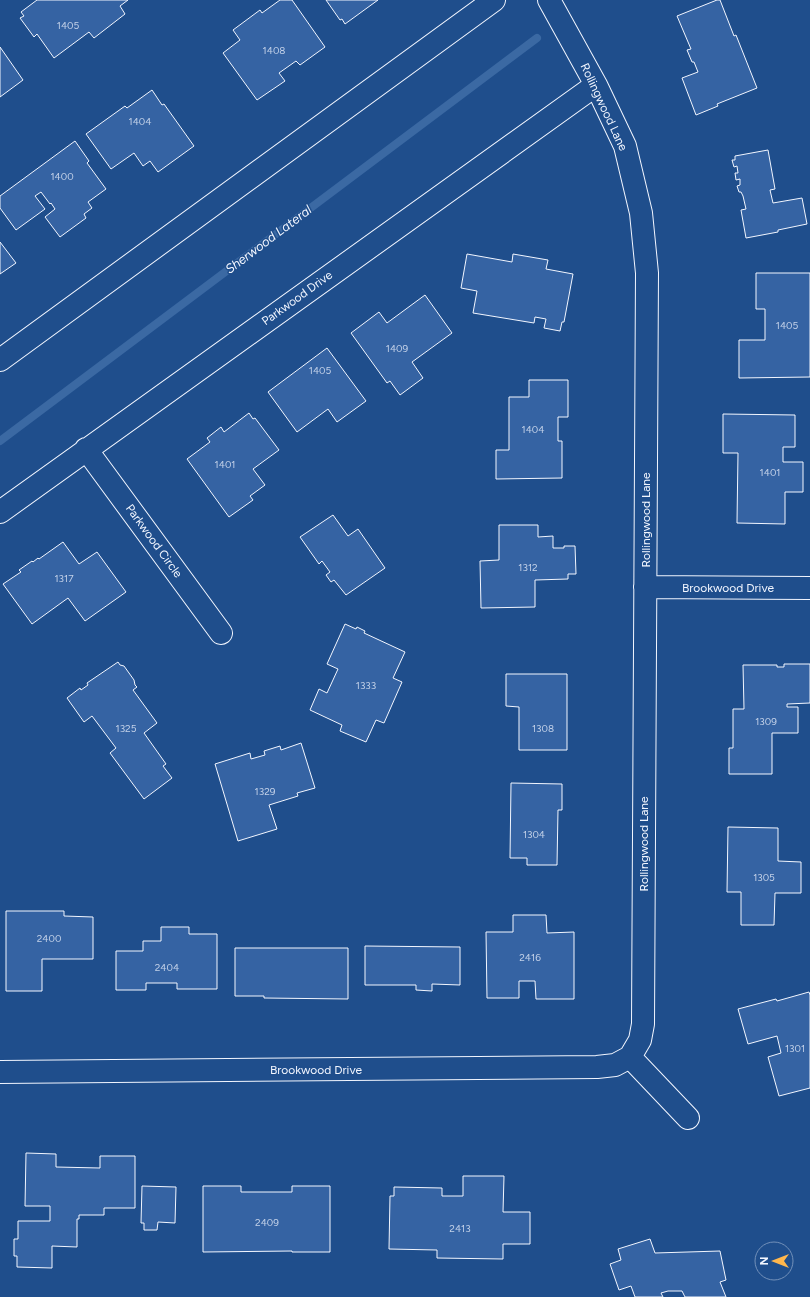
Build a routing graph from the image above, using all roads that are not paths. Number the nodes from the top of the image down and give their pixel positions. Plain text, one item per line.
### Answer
1 (494, 0) edge
2 (549, 0) edge
3 (596, 85) junction
4 (0, 360) edge
5 (86, 449) junction
6 (0, 512) edge
7 (646, 587) junction
8 (810, 588) edge
9 (221, 633) dead end
10 (630, 1057) junction
11 (0, 1072) edge
12 (688, 1118) dead end

1 - 4 street
2 - 3 street, Rollingwood Lane
3 - 5 street, Parkwood Drive
3 - 7 street, Rollingwood Lane
5 - 6 street, Parkwood Drive
5 - 9 street, Parkwood Circle
7 - 8 street, Brookwood Drive
7 - 10 street, Rollingwood Lane
10 - 11 street, Brookwood Drive
10 - 12 street

